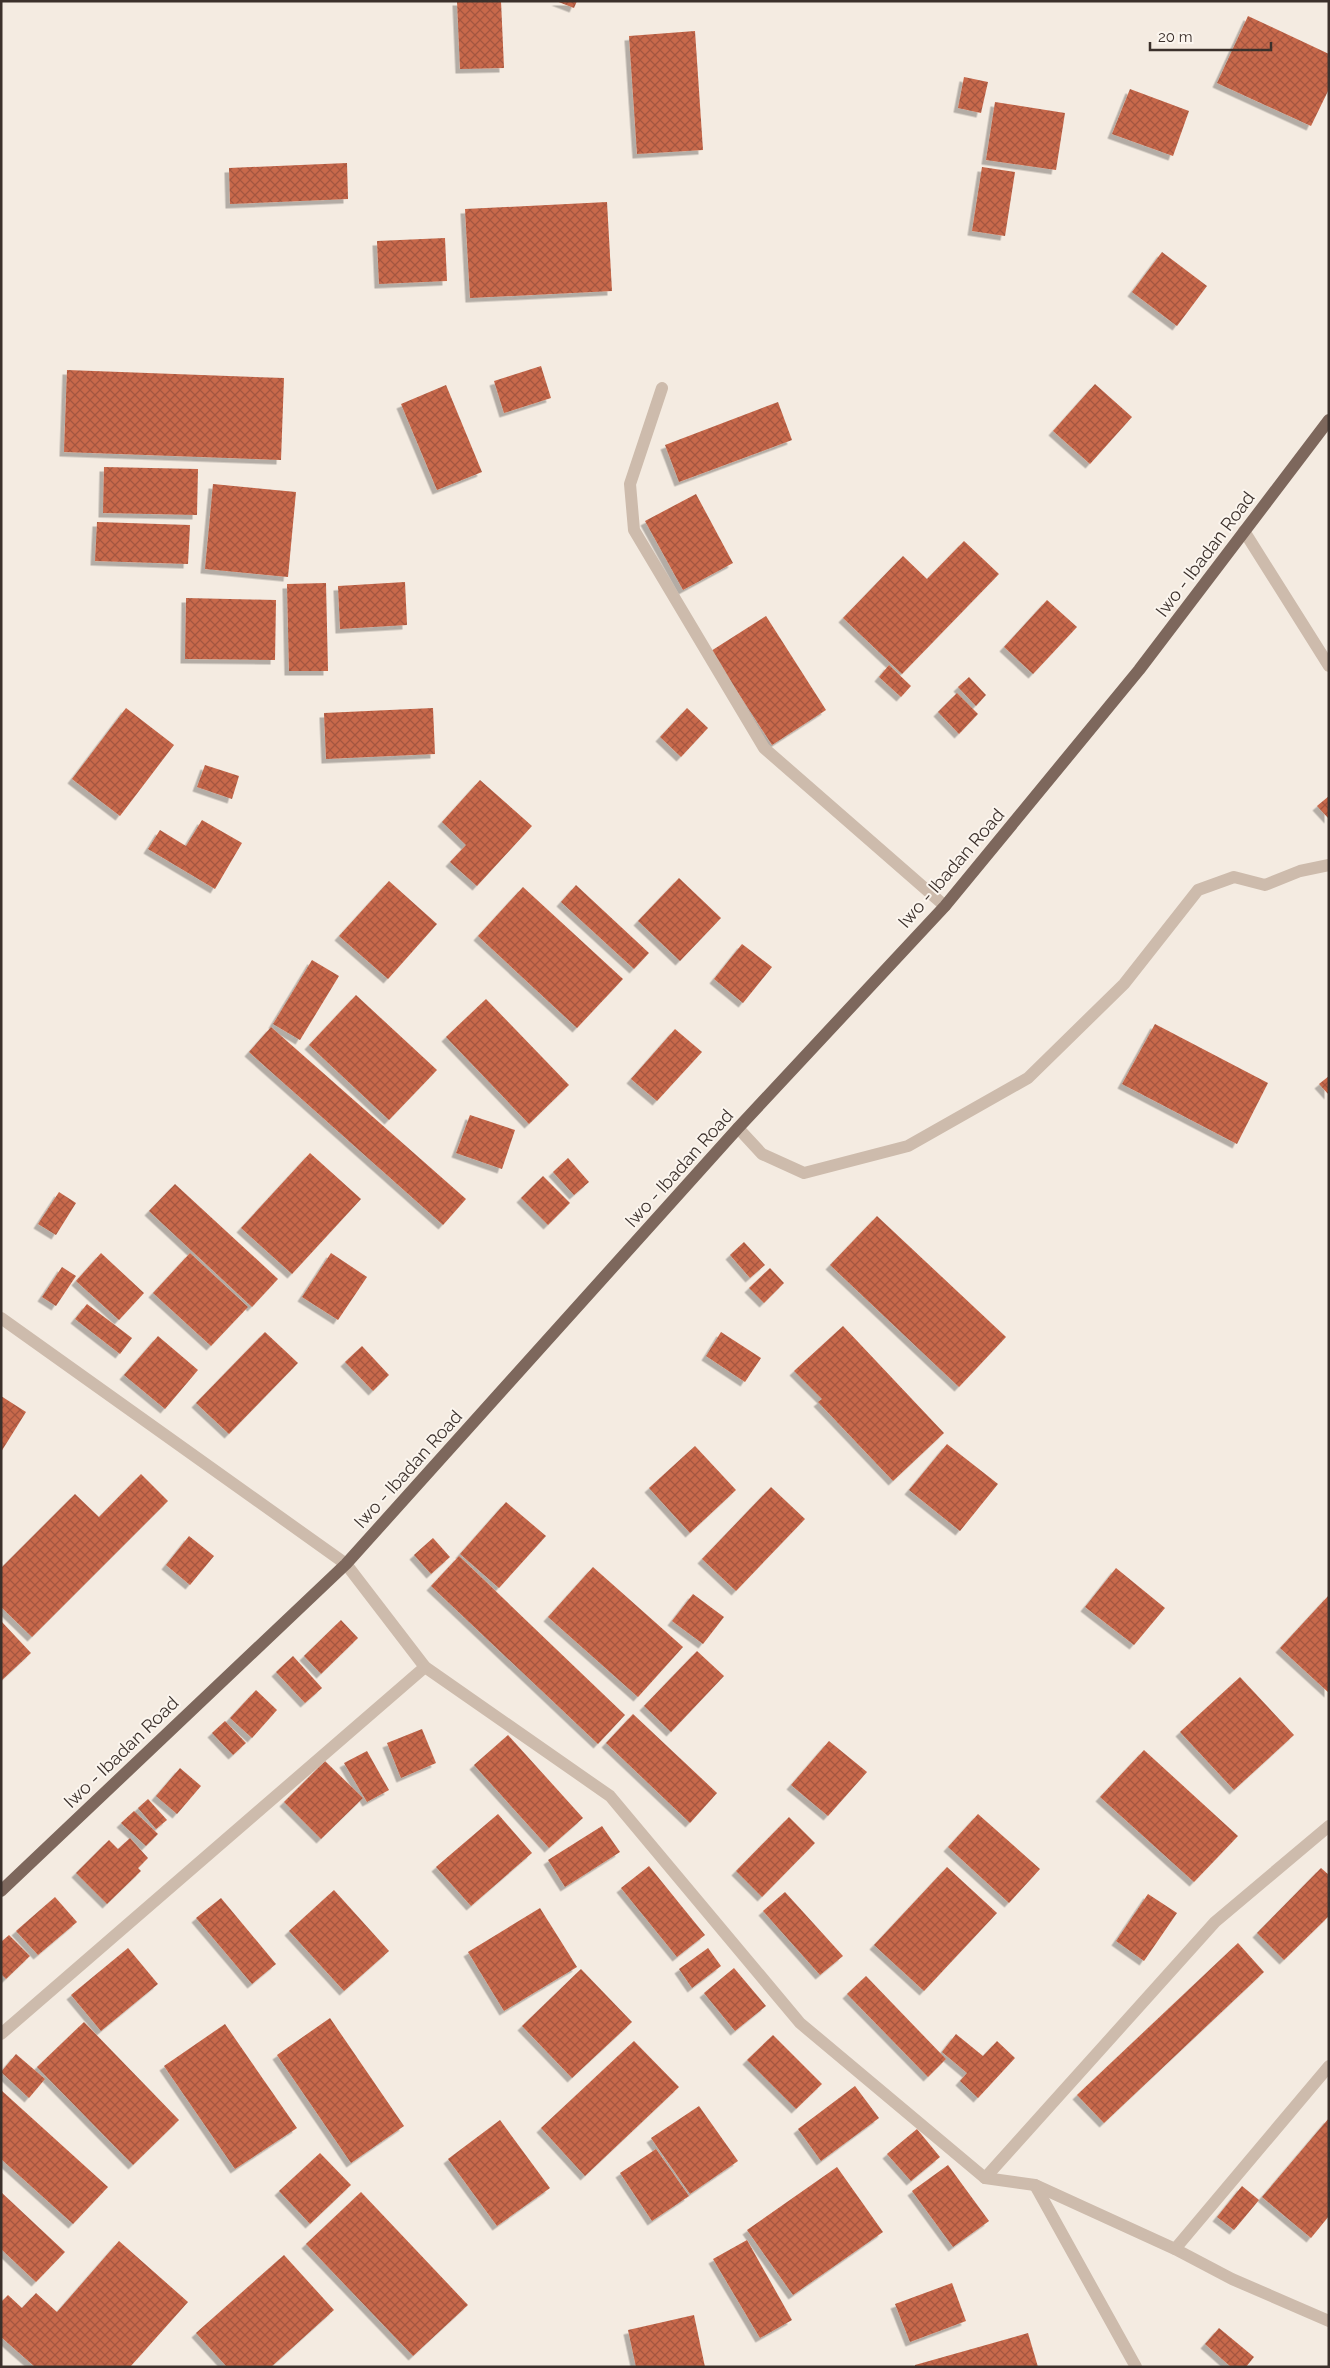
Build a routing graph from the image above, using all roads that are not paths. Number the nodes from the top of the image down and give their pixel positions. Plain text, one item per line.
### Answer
1 (662, 388) dead end
2 (1329, 420) edge
3 (1244, 531) junction
4 (1329, 666) edge
5 (1329, 865) edge
6 (945, 906) junction
7 (738, 1128) junction
8 (1, 1318) edge
9 (346, 1564) junction
10 (426, 1667) junction
11 (1329, 1826) edge
12 (1, 1890) edge
13 (1, 2034) edge
14 (1329, 2066) edge
15 (985, 2178) junction
16 (1035, 2185) junction
17 (1175, 2249) junction
18 (1329, 2321) edge
19 (1136, 2367) edge

1 - 6 street
2 - 3 main road, Iwo - Ibadan Road
3 - 4 street
3 - 6 main road, Iwo - Ibadan Road
5 - 7 street
6 - 7 main road, Iwo - Ibadan Road
7 - 9 main road, Iwo - Ibadan Road
8 - 9 street
9 - 10 street
9 - 12 main road, Iwo - Ibadan Road
10 - 13 street
10 - 15 street
11 - 15 street
14 - 17 street
15 - 16 street
16 - 17 street
16 - 19 street
17 - 18 street

